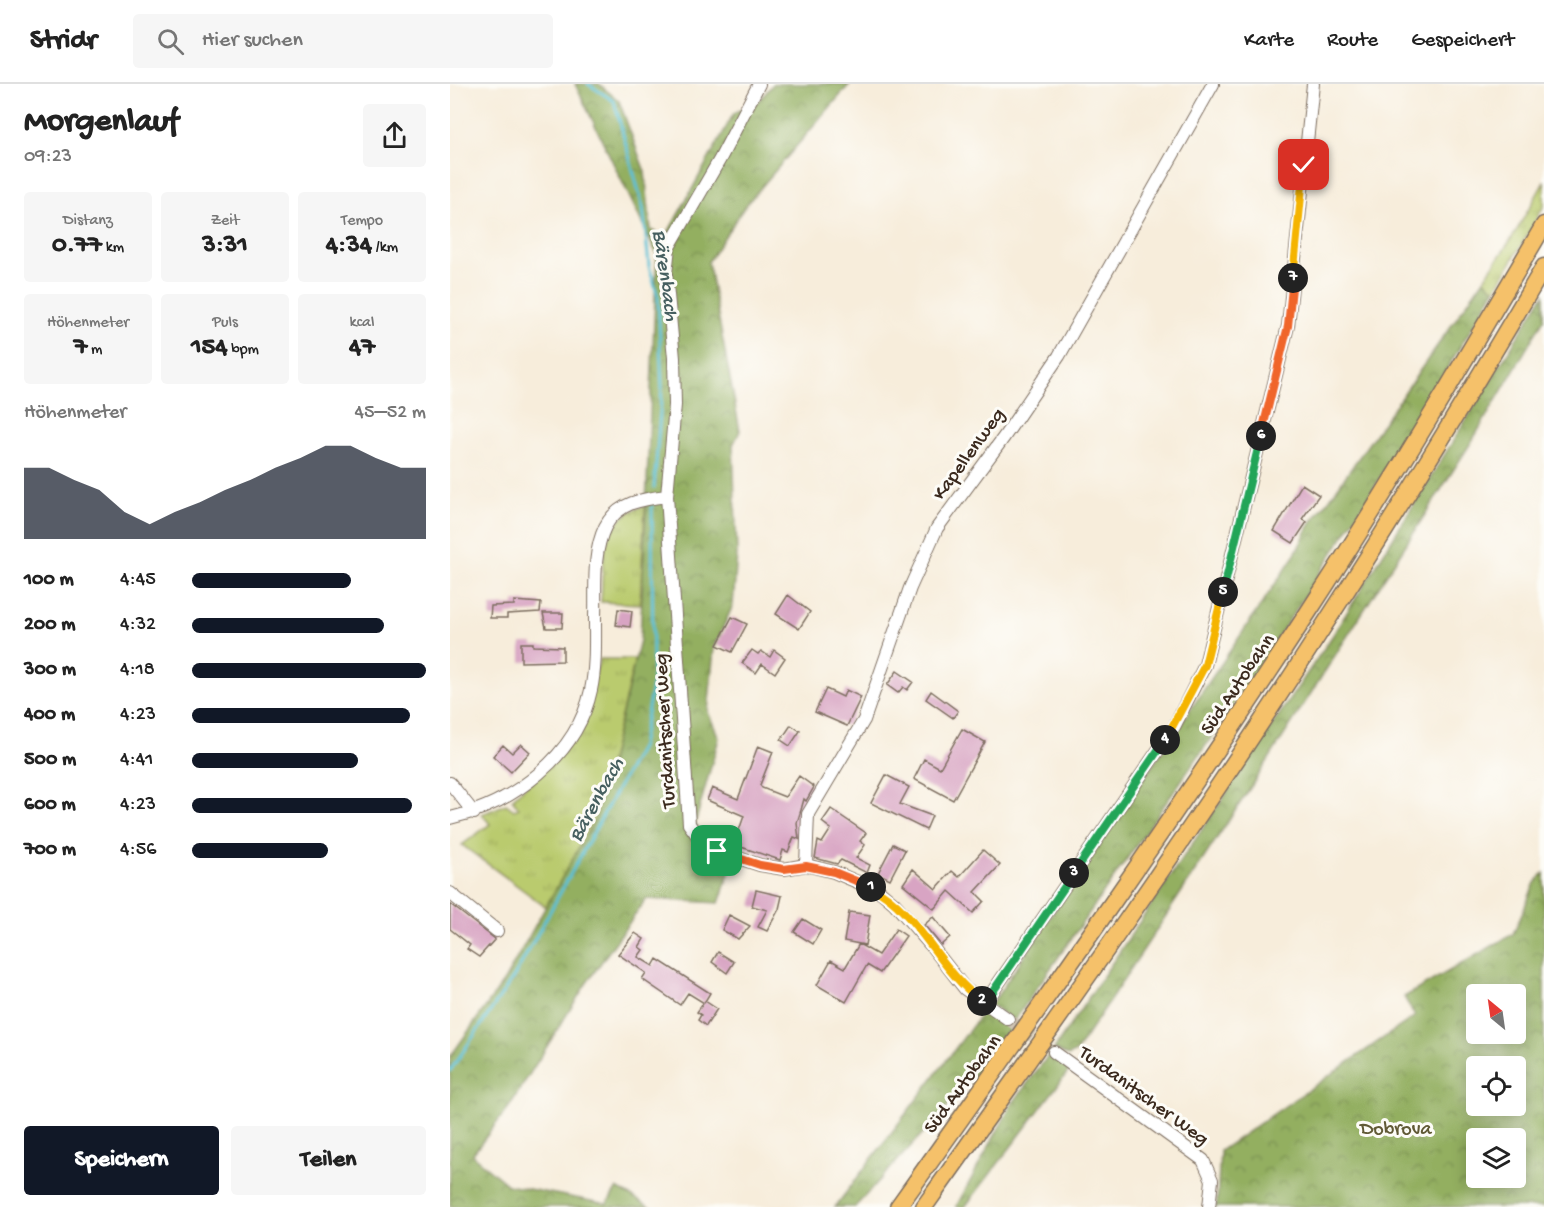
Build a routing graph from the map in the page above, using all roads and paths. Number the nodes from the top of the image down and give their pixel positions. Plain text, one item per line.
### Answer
1 (759, 84) edge
2 (1212, 84) edge
3 (1313, 84) edge
4 (1544, 225) edge
5 (1544, 267) edge
6 (667, 496) junction
7 (450, 783) edge
8 (474, 813) junction
9 (450, 818) edge
10 (806, 866) junction
11 (450, 893) edge
12 (498, 931) dead end
13 (985, 1003) junction
14 (1008, 1019) tunnel mouth
15 (1054, 1052) tunnel mouth
16 (898, 1207) edge
17 (924, 1207) edge
18 (1209, 1207) edge

1 - 6 street, Turdanitscher Weg
2 - 10 street, Kapellenweg
3 - 13 street
4 - 16 highway, Süd Autobahn
5 - 17 highway
6 - 8 street
6 - 10 street, Turdanitscher Weg
7 - 8 street
8 - 9 street
10 - 13 street, Turdanitscher Weg
11 - 12 street
13 - 14 street, Turdanitscher Weg
15 - 18 street, Turdanitscher Weg

